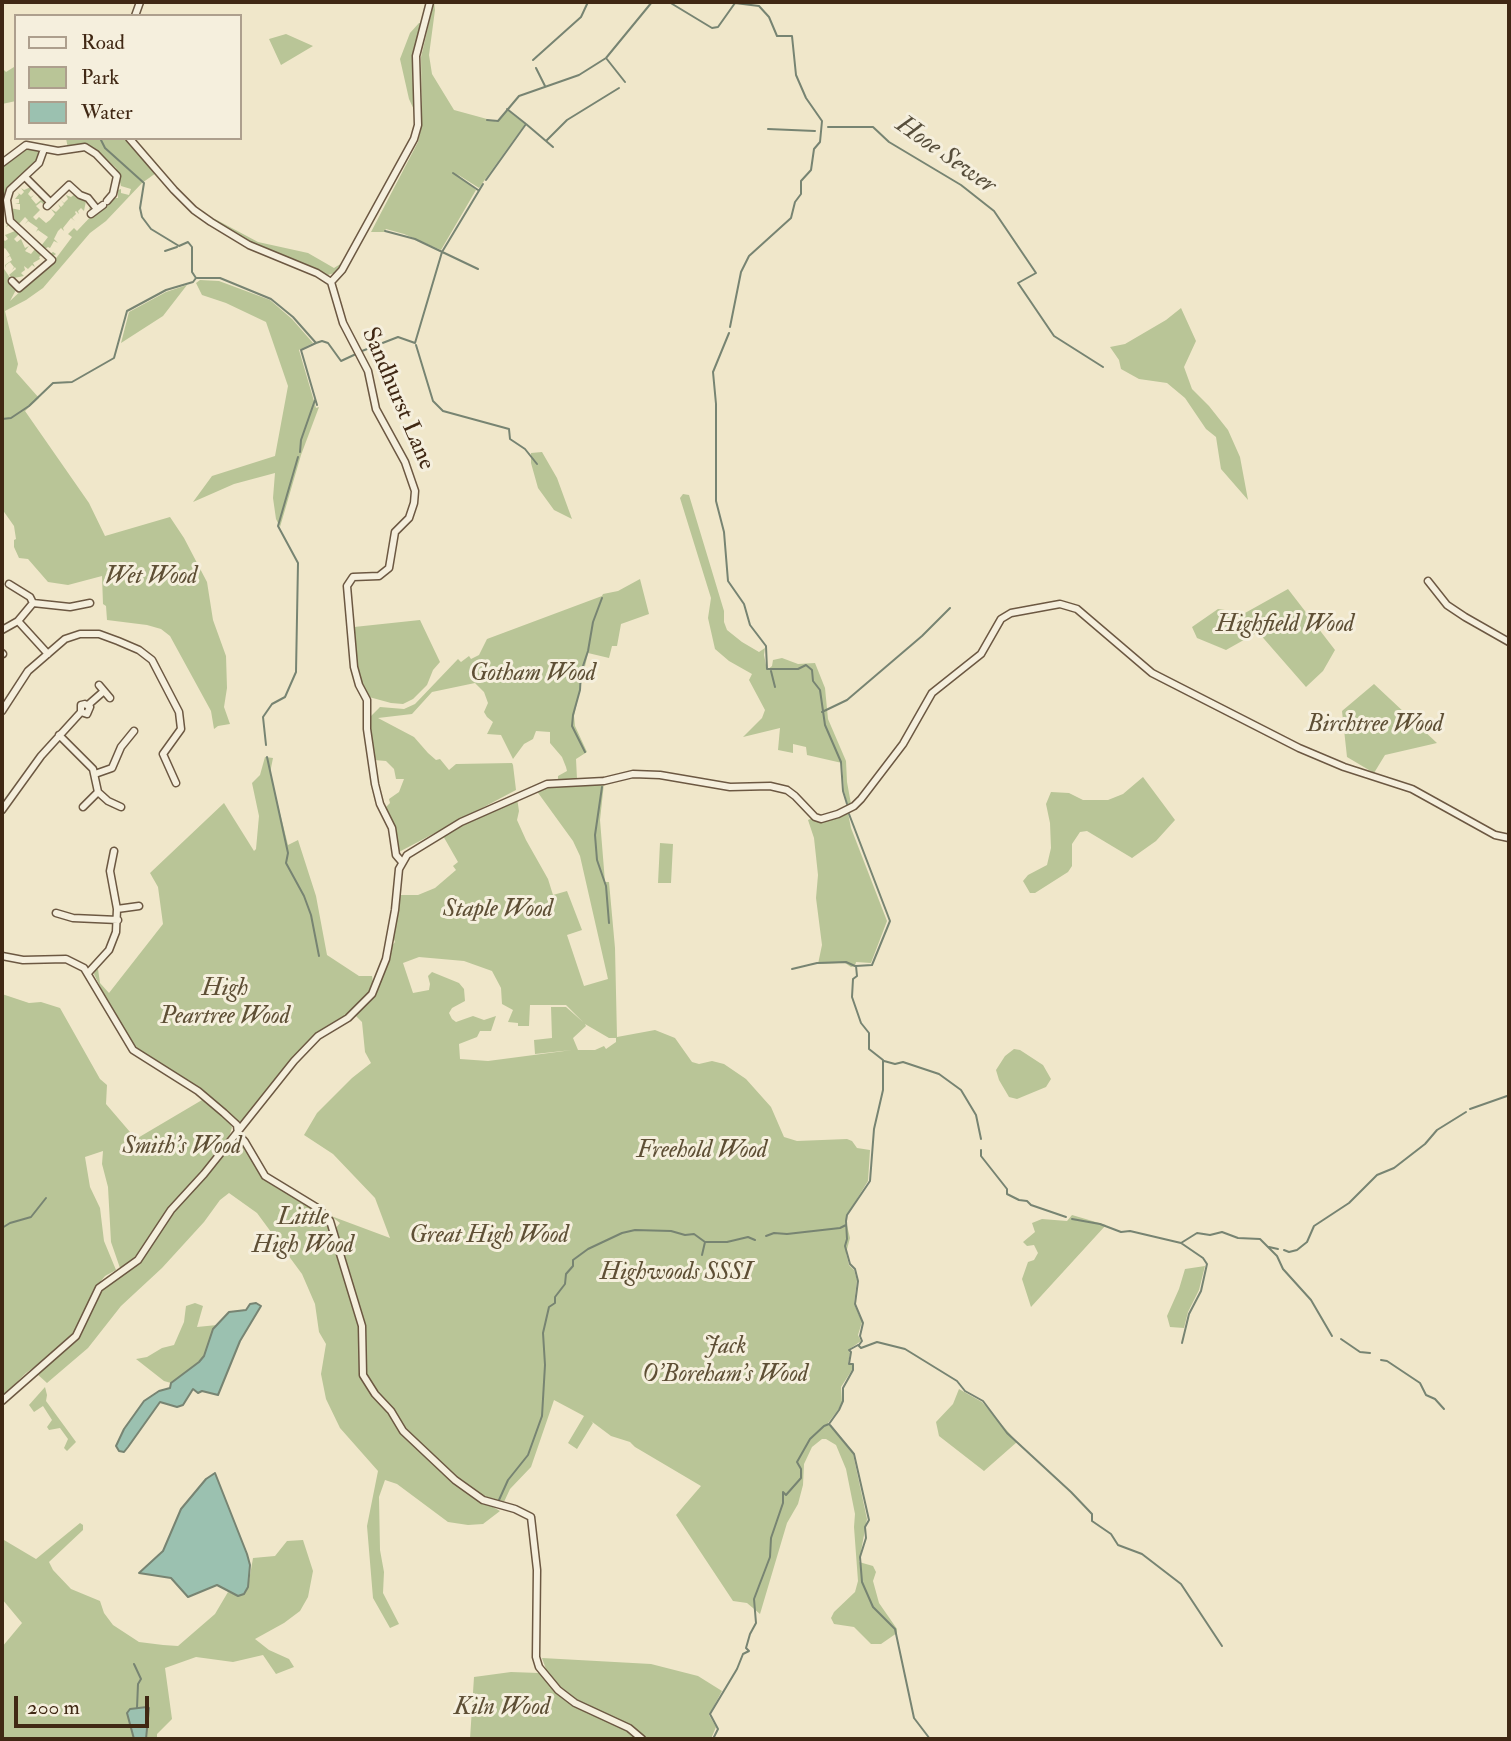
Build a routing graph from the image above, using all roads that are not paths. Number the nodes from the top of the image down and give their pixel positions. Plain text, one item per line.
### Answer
1 (430, 2) edge
2 (131, 140) edge
3 (44, 149) junction
4 (2, 163) edge
5 (25, 177) junction
6 (12, 281) dead end
7 (331, 282) junction
8 (1428, 581) dead end
9 (9, 584) dead end
10 (33, 603) junction
11 (90, 603) dead end
12 (19, 621) junction
13 (2, 630) edge
14 (1509, 642) edge
15 (48, 654) junction
16 (110, 698) dead end
17 (4, 702) edge
18 (2, 711) edge
19 (129, 732) dead end
20 (58, 735) junction
21 (95, 774) junction
22 (171, 780) dead end
23 (98, 792) junction
24 (118, 803) dead end
25 (82, 809) dead end
26 (2, 810) edge
27 (1509, 838) edge
28 (114, 848) dead end
29 (402, 862) junction
30 (139, 906) dead end
31 (117, 909) junction
32 (56, 913) dead end
33 (118, 920) junction
34 (2, 956) edge
35 (88, 973) junction
36 (237, 1130) junction
37 (2, 1401) edge
38 (642, 1739) edge

1 - 7 street
2 - 7 street
3 - 4 street
3 - 5 street
3 - 5 street
5 - 6 street
7 - 29 street, Sandhurst Lane
8 - 14 street
9 - 10 street
10 - 11 street
10 - 12 street
12 - 13 street
12 - 15 street
15 - 17 street
15 - 22 street
16 - 20 street
17 - 18 street
19 - 21 street
20 - 21 street
20 - 26 street
21 - 23 street
23 - 24 street
23 - 25 street
27 - 29 street
28 - 31 street
29 - 36 street
30 - 31 street
31 - 33 street
32 - 33 street
33 - 35 street
34 - 35 street
35 - 36 street
36 - 37 street
36 - 38 street

